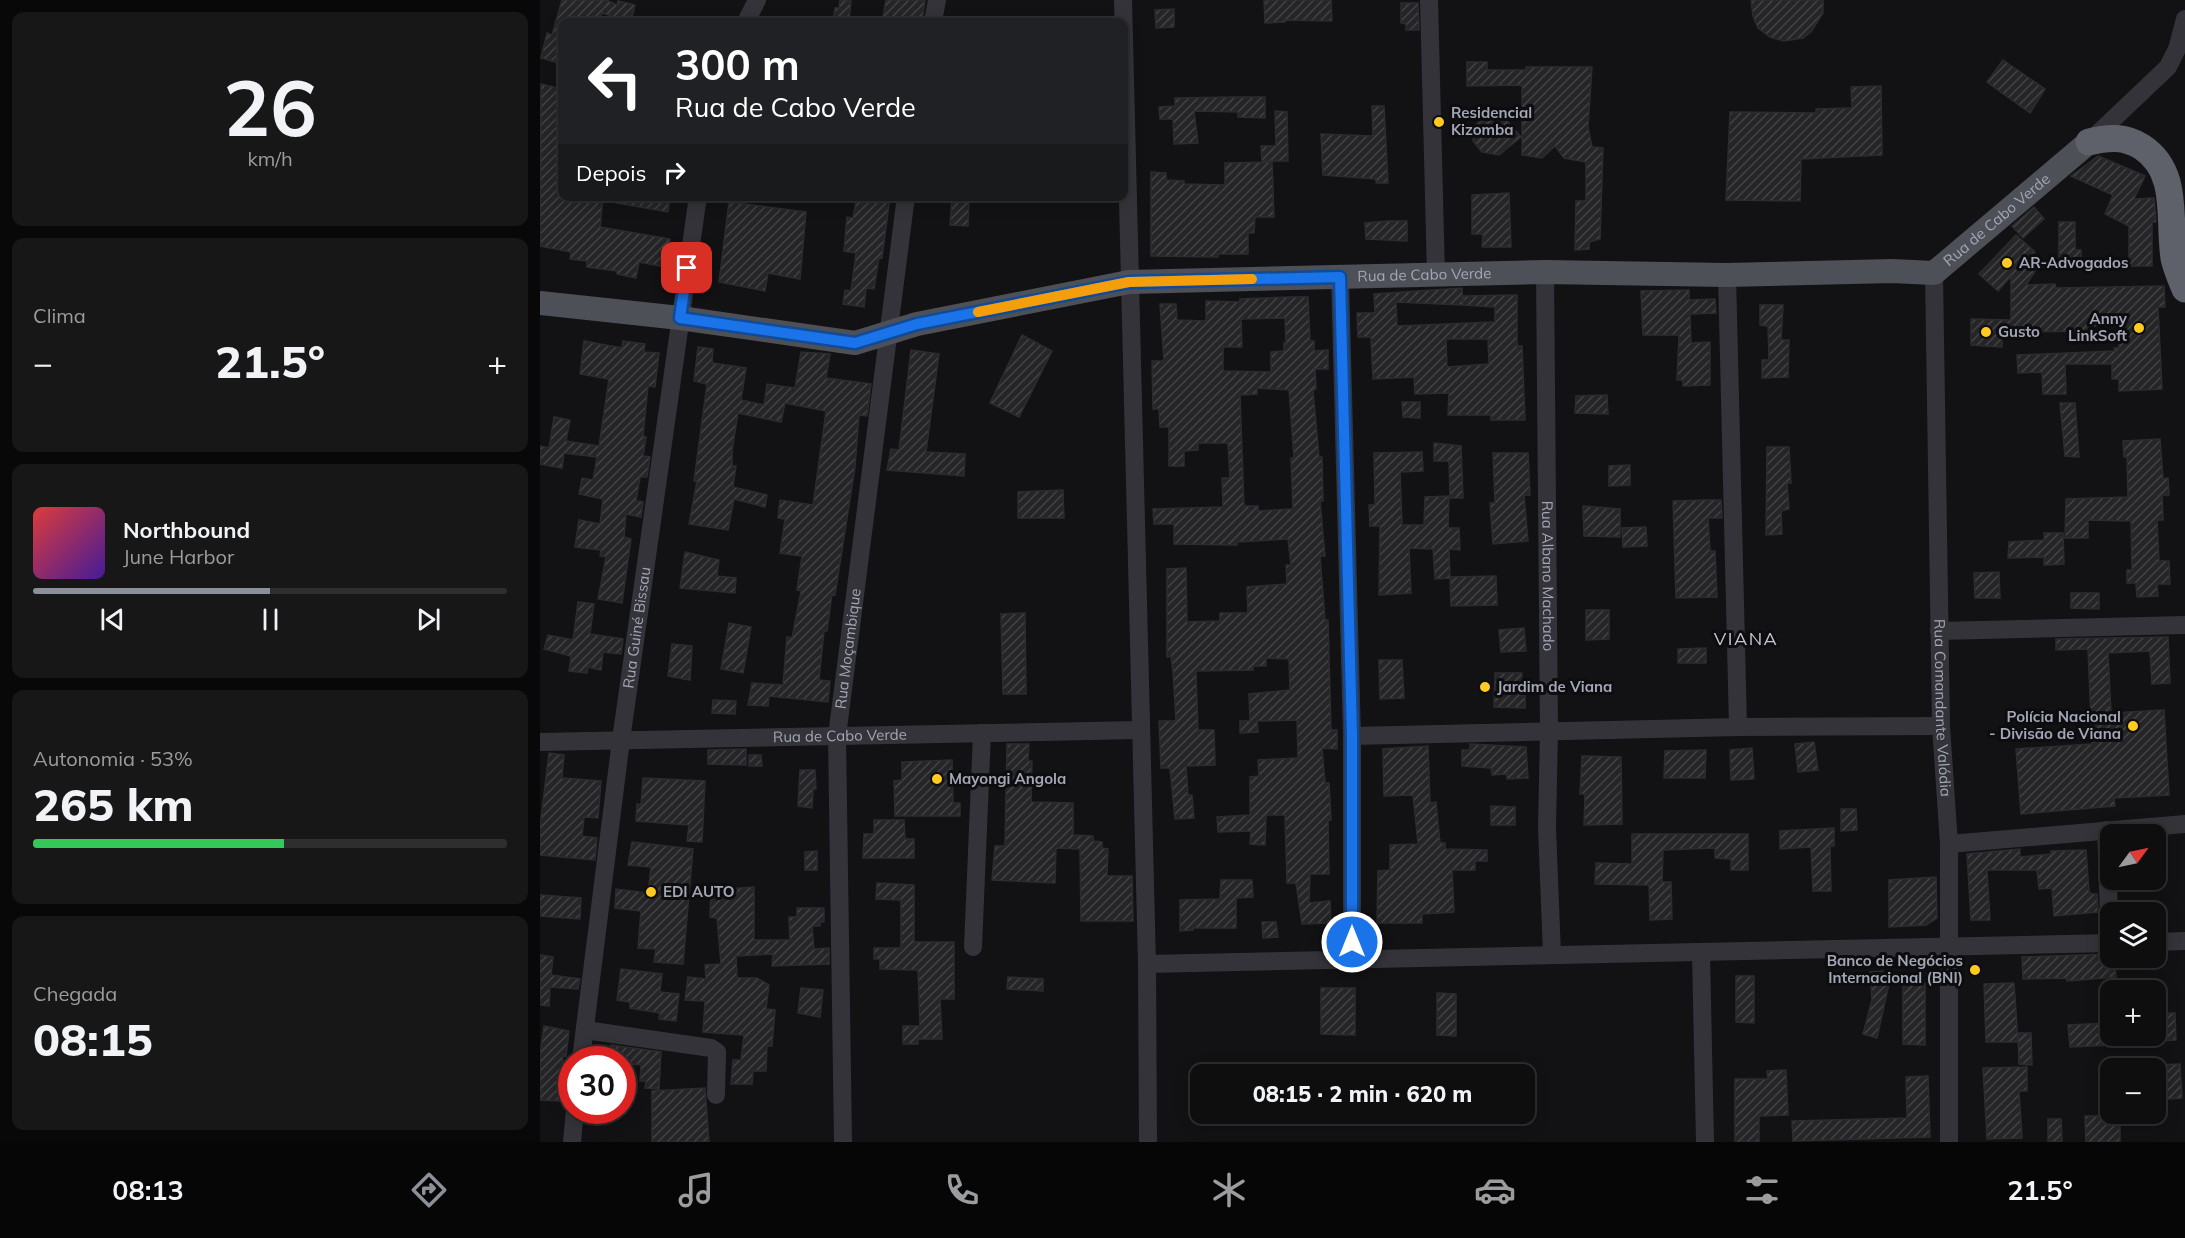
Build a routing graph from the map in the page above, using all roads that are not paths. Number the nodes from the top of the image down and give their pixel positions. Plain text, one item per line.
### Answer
1 (758, 0) edge
2 (937, 0) edge
3 (1123, 0) edge
4 (1429, 0) edge
5 (748, 18) edge
6 (934, 18) edge
7 (1123, 18) edge
8 (2185, 19) edge
9 (2089, 142) junction
10 (697, 201) edge
11 (905, 201) edge
12 (1127, 201) edge
13 (1545, 272) junction
14 (1934, 273) junction
15 (1436, 274) junction
16 (1727, 275) junction
17 (1340, 277) junction
18 (1129, 282) junction
19 (2185, 289) edge
20 (540, 303) edge
21 (680, 318) junction
22 (890, 332) junction
23 (2185, 625) edge
24 (1939, 631) junction
25 (1941, 726) junction
26 (1738, 727) junction
27 (1139, 730) junction
28 (1550, 731) junction
29 (982, 733) junction
30 (837, 736) junction
31 (1352, 736) junction
32 (621, 740) junction
33 (540, 742) edge
34 (2185, 824) edge
35 (2166, 825) edge
36 (2100, 831) edge
37 (1948, 844) junction
38 (2185, 941) edge
39 (2166, 942) edge
40 (2100, 943) edge
41 (973, 947) dead end
42 (1947, 948) junction
43 (1552, 954) junction
44 (1701, 954) junction
45 (1352, 960) junction
46 (1147, 964) junction
47 (585, 1030) junction
48 (583, 1046) edge
49 (716, 1095) dead end
50 (574, 1124) edge
51 (572, 1142) edge
52 (843, 1142) edge
53 (1148, 1142) edge
54 (1705, 1142) edge
55 (1949, 1142) edge

1 - 5 street
2 - 6 street
3 - 7 street
4 - 15 street
8 - 9 street
9 - 14 main road, Rua de Cabo Verde
9 - 19 highway
10 - 21 street, Rua Guiné Bissau
11 - 22 street, Rua Moçambique
12 - 18 street
13 - 15 main road, Rua de Cabo Verde
13 - 16 main road, Rua de Cabo Verde
13 - 28 street, Rua Albano Machado
14 - 16 main road, Rua de Cabo Verde
14 - 24 street, Rua Comandante Valódia
15 - 17 main road, Rua de Cabo Verde
16 - 26 street
17 - 18 main road, Rua de Cabo Verde
17 - 31 street
18 - 22 main road, Rua de Cabo Verde
18 - 27 street
20 - 21 main road, Rua de Cabo Verde
21 - 22 main road, Rua de Cabo Verde
21 - 32 street, Rua Guiné Bissau
22 - 30 street, Rua Moçambique
23 - 24 street
24 - 25 street, Rua Comandante Valódia
25 - 26 street
25 - 37 street, Rua Comandante Valódia
26 - 28 street
27 - 29 street, Rua de Cabo Verde
27 - 46 street
28 - 31 street
28 - 43 street, Rua Albano Machado
29 - 30 street, Rua de Cabo Verde
29 - 41 street
30 - 32 street, Rua de Cabo Verde
30 - 52 street, Rua Moçambique
31 - 45 street
32 - 33 street, Rua de Cabo Verde
32 - 47 street, Rua Guiné Bissau
34 - 35 street
36 - 37 street
37 - 42 street, Rua Comandante Valódia
38 - 39 street
40 - 42 street
42 - 44 street
42 - 55 street, Rua Comandante Valódia
43 - 44 street
43 - 45 street
44 - 54 street
45 - 46 street
46 - 53 street
47 - 48 street, Rua Guiné Bissau
47 - 49 street
50 - 51 street

